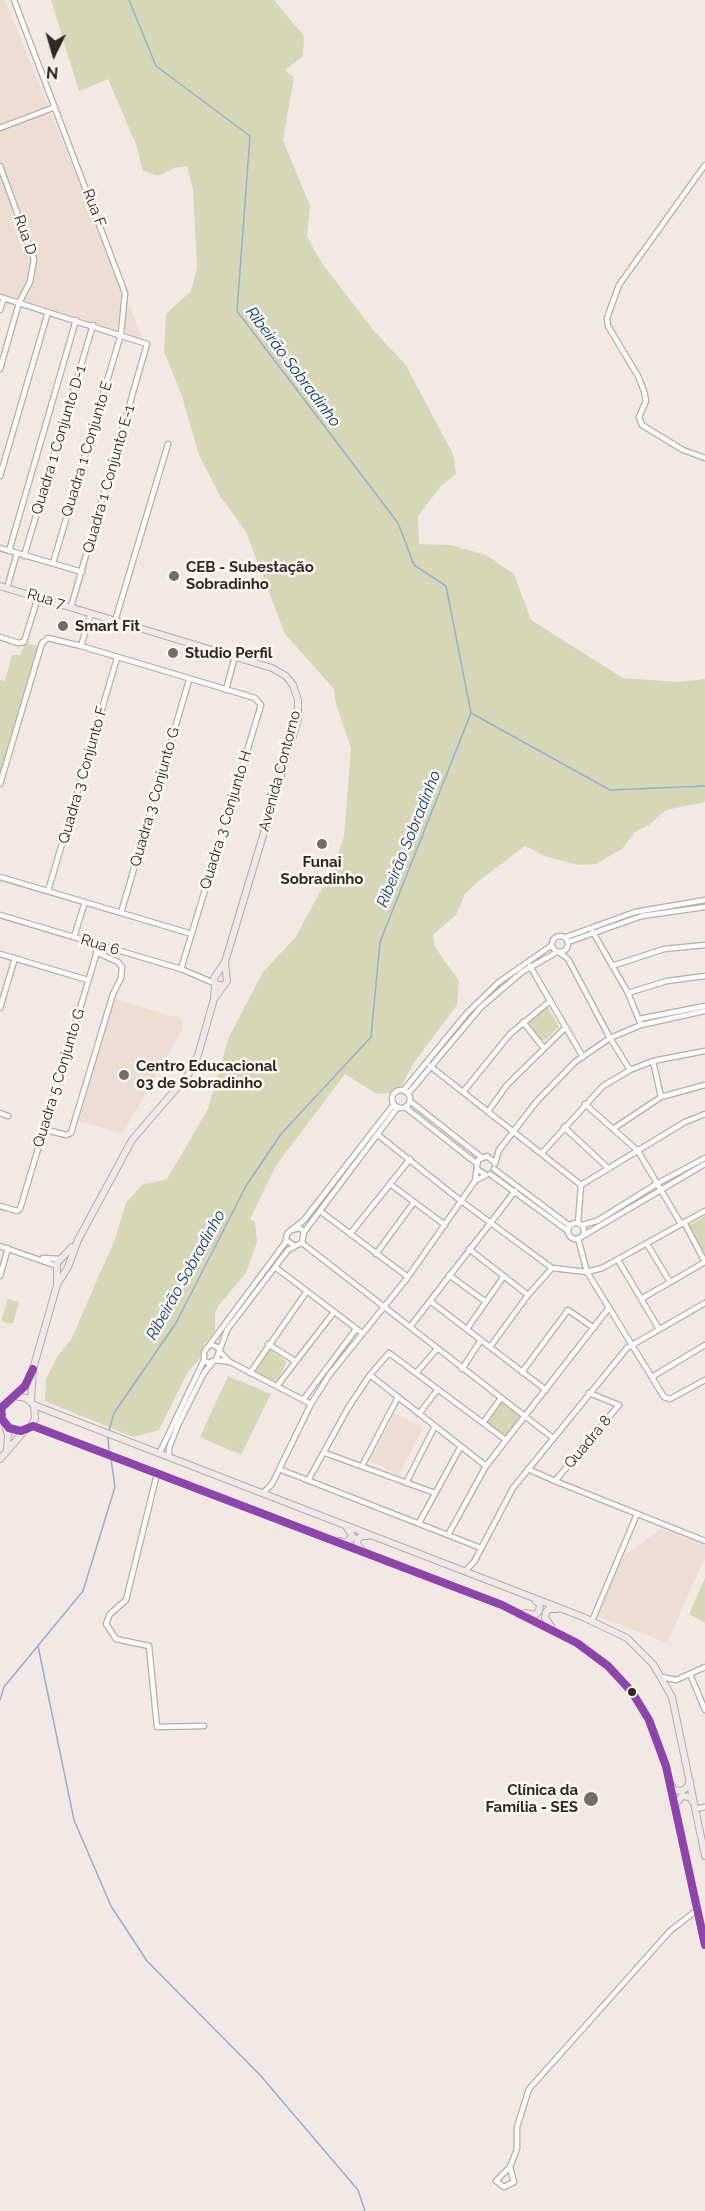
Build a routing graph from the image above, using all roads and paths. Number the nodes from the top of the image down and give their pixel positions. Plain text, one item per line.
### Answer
1 (14, 0) edge
2 (55, 107) junction
3 (0, 128) edge
4 (705, 165) edge
5 (0, 166) edge
6 (2, 298) edge
7 (19, 303) junction
8 (0, 310) edge
9 (48, 312) junction
10 (76, 320) junction
11 (93, 325) junction
12 (122, 334) junction
13 (0, 369) edge
14 (168, 444) dead end
15 (705, 458) edge
16 (0, 476) edge
17 (0, 548) edge
18 (9, 551) junction
19 (17, 553) junction
20 (24, 556) junction
21 (53, 563) junction
22 (82, 572) junction
23 (3, 587) edge
24 (38, 597) junction
25 (71, 607) junction
26 (91, 613) junction
27 (115, 621) junction
28 (0, 637) edge
29 (81, 646) junction
30 (235, 657) junction
31 (117, 658) junction
32 (189, 680) junction
33 (225, 690) junction
34 (0, 784) edge
35 (0, 878) edge
36 (48, 891) junction
37 (705, 900) edge
38 (85, 902) junction
39 (705, 906) edge
40 (120, 914) junction
41 (0, 915) edge
42 (593, 932) junction
43 (192, 934) junction
44 (74, 937) junction
45 (567, 942) junction
46 (99, 945) junction
47 (552, 945) junction
48 (705, 945) edge
49 (96, 952) junction
50 (558, 952) junction
51 (0, 954) edge
52 (15, 958) junction
53 (568, 959) junction
54 (530, 966) junction
55 (612, 966) junction
56 (181, 969) junction
57 (705, 976) edge
58 (218, 979) junction
59 (88, 980) junction
60 (223, 986) junction
61 (628, 993) junction
62 (214, 999) junction
63 (550, 1001) junction
64 (705, 1006) edge
65 (0, 1008) edge
66 (705, 1011) edge
67 (639, 1019) junction
68 (523, 1022) junction
69 (641, 1025) junction
70 (565, 1028) junction
71 (610, 1038) junction
72 (543, 1047) junction
73 (705, 1051) edge
74 (583, 1057) junction
75 (652, 1061) junction
76 (430, 1066) junction
77 (630, 1070) junction
78 (705, 1085) edge
79 (464, 1091) junction
80 (406, 1092) junction
81 (661, 1096) junction
82 (410, 1101) junction
83 (585, 1104) junction
84 (396, 1106) junction
85 (405, 1107) junction
86 (489, 1110) junction
87 (0, 1113) edge
88 (705, 1114) edge
89 (8, 1116) dead end
90 (564, 1127) junction
91 (44, 1129) junction
92 (613, 1129) junction
93 (514, 1131) junction
94 (378, 1135) junction
95 (499, 1150) junction
96 (638, 1151) junction
97 (542, 1153) junction
98 (487, 1156) junction
99 (481, 1157) junction
100 (705, 1158) edge
101 (410, 1159) junction
102 (705, 1164) edge
103 (476, 1166) junction
104 (608, 1168) junction
105 (491, 1170) junction
106 (475, 1181) junction
107 (390, 1184) junction
108 (657, 1184) junction
109 (581, 1185) junction
110 (661, 1190) junction
111 (515, 1191) junction
112 (461, 1201) junction
113 (414, 1202) junction
114 (0, 1206) edge
115 (320, 1211) junction
116 (705, 1211) edge
117 (489, 1223) junction
118 (682, 1223) junction
119 (580, 1224) junction
120 (445, 1225) junction
121 (294, 1228) junction
122 (569, 1228) junction
123 (304, 1232) junction
124 (350, 1234) junction
125 (579, 1238) junction
126 (78, 1240) junction
127 (286, 1240) junction
128 (302, 1243) junction
129 (647, 1244) junction
130 (0, 1246) edge
131 (295, 1246) junction
132 (8, 1248) junction
133 (469, 1249) junction
134 (376, 1254) junction
135 (618, 1260) junction
136 (705, 1262) edge
137 (59, 1263) junction
138 (67, 1266) junction
139 (275, 1267) junction
140 (552, 1268) junction
141 (587, 1272) junction
142 (449, 1275) junction
143 (0, 1276) edge
144 (504, 1276) junction
145 (408, 1277) junction
146 (670, 1282) junction
147 (57, 1285) junction
148 (307, 1291) junction
149 (528, 1295) junction
150 (641, 1299) junction
151 (430, 1301) junction
152 (486, 1302) junction
153 (705, 1303) edge
154 (384, 1306) junction
155 (608, 1310) junction
156 (334, 1312) junction
157 (410, 1326) junction
158 (594, 1328) junction
159 (356, 1329) junction
160 (466, 1329) junction
161 (659, 1329) junction
162 (362, 1333) junction
163 (481, 1340) junction
164 (210, 1344) junction
165 (268, 1344) junction
166 (632, 1345) junction
167 (705, 1345) edge
168 (490, 1347) junction
169 (436, 1348) junction
170 (219, 1349) junction
171 (204, 1360) junction
172 (214, 1361) junction
173 (295, 1361) junction
174 (230, 1362) junction
175 (33, 1369) junction
176 (462, 1369) junction
177 (417, 1372) junction
178 (522, 1372) junction
179 (250, 1373) junction
180 (370, 1375) junction
181 (652, 1377) junction
182 (705, 1380) edge
183 (277, 1386) junction
184 (438, 1389) junction
185 (546, 1390) junction
186 (589, 1393) junction
187 (14, 1396) junction
188 (398, 1397) junction
189 (501, 1398) junction
190 (303, 1400) junction
191 (32, 1403) junction
192 (310, 1404) junction
193 (419, 1414) junction
194 (526, 1416) junction
195 (483, 1423) junction
196 (4, 1425) junction
197 (435, 1426) junction
198 (28, 1428) junction
199 (553, 1438) junction
200 (506, 1440) junction
201 (461, 1446) junction
202 (6, 1451) junction
203 (160, 1452) junction
204 (325, 1453) junction
205 (169, 1456) junction
206 (0, 1459) edge
207 (362, 1466) junction
208 (486, 1466) junction
209 (279, 1469) junction
210 (528, 1469) junction
211 (157, 1474) junction
212 (309, 1479) junction
213 (555, 1481) junction
214 (406, 1483) junction
215 (272, 1484) junction
216 (263, 1493) junction
217 (435, 1493) junction
218 (276, 1498) junction
219 (637, 1514) junction
220 (341, 1523) junction
221 (419, 1523) junction
222 (313, 1534) junction
223 (448, 1535) junction
224 (705, 1541) edge
225 (398, 1545) junction
226 (481, 1548) junction
227 (365, 1553) junction
228 (474, 1562) junction
229 (465, 1571) junction
230 (478, 1576) junction
231 (533, 1598) junction
232 (502, 1605) junction
233 (560, 1609) junction
234 (592, 1621) junction
235 (555, 1630) junction
236 (705, 1668) edge
237 (690, 1674) junction
238 (662, 1677) junction
239 (676, 1680) junction
240 (669, 1692) junction
241 (705, 1710) edge
242 (204, 1726) dead end
243 (690, 1781) junction
244 (671, 1783) junction
245 (694, 1807) junction
246 (705, 1807) edge
247 (676, 1808) junction
248 (705, 1856) edge
249 (698, 1910) junction
250 (705, 1945) edge
251 (510, 2168) junction

1 - 2 street, Rua F
2 - 3 street
2 - 12 street, Rua F
4 - 15 street
5 - 7 street, Rua D
6 - 7 street
6 - 8 street
7 - 9 street
7 - 13 street, Rua D
9 - 10 street
9 - 16 street
10 - 11 street
10 - 18 street, Quadra 1 Conjunto D-1
11 - 12 street
11 - 20 street, Quadra 1 Conjunto D-1
12 - 21 street, Quadra 1 Conjunto E
12 - 22 street, Quadra 1 Conjunto E-1
14 - 27 street
17 - 18 street
18 - 19 street
19 - 20 street
19 - 23 street
20 - 21 street
21 - 22 street
22 - 25 street, Quadra 1 Conjunto E-1
23 - 24 main road, Rua 7
24 - 25 main road, Rua 7
24 - 28 street
25 - 26 main road, Rua 7
26 - 27 main road, Avenida Contorno
26 - 29 street
27 - 30 main road, Avenida Contorno
29 - 31 street
29 - 34 street
30 - 33 street
30 - 58 main road, Avenida Contorno
31 - 32 street
31 - 36 street, Quadra 3 Conjunto F
32 - 33 street
32 - 40 street, Quadra 3 Conjunto G
33 - 43 street, Quadra 3 Conjunto H
35 - 36 street
36 - 38 street
37 - 45 street
38 - 40 street
38 - 44 street
39 - 42 street
40 - 43 street
41 - 44 street, Rua 6
42 - 45 street
42 - 55 street
43 - 56 street, Quadra 3 Conjunto H
44 - 46 street, Rua 6
45 - 47 street
45 - 50 street
45 - 53 street
46 - 49 street, Quadra 5 Conjunto G
46 - 56 street, Rua 6
47 - 50 street
47 - 80 street
48 - 55 street
49 - 59 street, Quadra 5 Conjunto G
49 - 91 street
50 - 53 street
50 - 54 street
51 - 52 street
52 - 59 street
52 - 65 street
53 - 71 street
54 - 63 street
54 - 76 street
55 - 61 street
56 - 58 street, Rua 6
57 - 61 street
58 - 60 main road
58 - 60 main road
58 - 62 main road
59 - 91 street, Quadra 5 Conjunto G
60 - 62 main road
61 - 67 street
62 - 126 main road
63 - 68 street
63 - 70 street
64 - 67 street
66 - 69 street
67 - 69 street
68 - 72 street
68 - 79 street
69 - 71 street
70 - 72 street
70 - 74 street
71 - 74 street
71 - 77 street
72 - 86 street
73 - 75 street
74 - 93 street
75 - 77 street
75 - 81 street
76 - 79 street
76 - 80 street
77 - 83 street
78 - 81 street
79 - 86 street
80 - 82 street
80 - 84 street
81 - 92 street
82 - 85 street
82 - 99 street
83 - 90 street
83 - 92 street
84 - 85 street
84 - 94 street
84 - 121 street
85 - 103 street
86 - 93 street
87 - 89 street
88 - 96 street
90 - 97 street
90 - 104 street
91 - 114 street, Quadra 5 Conjunto G
92 - 96 street
93 - 95 street
93 - 97 street
94 - 101 street
94 - 115 street
95 - 98 street
95 - 105 street
96 - 104 street
96 - 108 street
97 - 109 street
98 - 99 street
98 - 105 street
99 - 103 street
100 - 108 street
101 - 107 street
101 - 112 street
102 - 110 street
103 - 105 street
103 - 106 street
104 - 109 street
105 - 106 street
105 - 111 street
105 - 122 street
106 - 112 street
107 - 113 street
107 - 124 street
108 - 110 street
108 - 119 street
109 - 119 street
110 - 118 street
110 - 125 street
111 - 117 street
111 - 122 street
112 - 117 street
112 - 120 street
113 - 120 street
113 - 134 street
115 - 123 street
115 - 124 street
116 - 118 street
117 - 133 street
117 - 140 street
118 - 129 street
118 - 136 street
119 - 122 street
119 - 125 street
120 - 145 street
121 - 123 street
121 - 127 street
122 - 125 street
123 - 128 street
124 - 134 street
125 - 141 street
126 - 137 main road
126 - 138 main road
127 - 131 street
127 - 164 street
128 - 131 street
128 - 154 street
129 - 135 street
129 - 146 street
130 - 132 street
131 - 139 street
132 - 137 street
132 - 143 street
133 - 142 street
133 - 144 street
134 - 145 street
135 - 141 street
135 - 150 street
136 - 146 street
137 - 138 main road
137 - 147 main road
138 - 147 main road
139 - 148 street
139 - 170 street
140 - 141 street
140 - 149 street
141 - 155 street
142 - 151 street
142 - 152 street
144 - 149 street
144 - 152 street
145 - 154 street
146 - 150 street
147 - 175 main road
148 - 156 street
148 - 165 street
149 - 168 street
150 - 161 street
151 - 157 street
151 - 160 street
152 - 160 street
153 - 161 street
154 - 157 street
154 - 162 street
155 - 158 street
155 - 166 street
156 - 159 street
156 - 173 street
157 - 169 street
158 - 178 street
158 - 185 street
159 - 162 street
159 - 190 street
160 - 163 street
161 - 166 street
162 - 192 street
163 - 168 street
163 - 176 street
164 - 170 street
164 - 171 street
165 - 173 street
165 - 179 street
166 - 181 street
166 - 186 street
167 - 181 street
168 - 178 street
169 - 176 street
169 - 177 street
170 - 172 street
170 - 174 street
171 - 172 street
171 - 203 street
172 - 174 street
172 - 205 street
173 - 183 street
174 - 179 street
175 - 187 main road
175 - 191 main road
176 - 189 street
177 - 180 street
177 - 184 street
178 - 185 street
179 - 183 street
180 - 188 street
180 - 204 street
181 - 182 street
183 - 190 street
184 - 193 street
184 - 195 street
185 - 194 street
186 - 199 street
186 - 213 street, Quadra 8
187 - 191 main road
187 - 196 main road
188 - 193 street
188 - 207 street
189 - 194 street
189 - 195 street
190 - 192 street
191 - 198 main road
191 - 203 main road
192 - 209 street
193 - 197 street
194 - 199 street
194 - 200 street
195 - 200 street
196 - 198 main road
196 - 202 main road
197 - 201 street
197 - 214 street
198 - 202 main road
198 - 211 main road
199 - 210 street
200 - 208 street
201 - 208 street
201 - 217 street
202 - 206 main road
203 - 205 main road
204 - 207 street
204 - 212 street
205 - 216 main road
207 - 214 street
208 - 223 street
209 - 212 street
209 - 215 street
210 - 213 street, Quadra 8
210 - 226 street
211 - 222 main road
211 - 242 street
212 - 221 street
213 - 219 street
214 - 217 street
215 - 216 street
215 - 218 street
216 - 218 main road
217 - 221 street
218 - 220 main road
219 - 224 street
219 - 234 street
220 - 222 main road
220 - 225 main road
221 - 223 street
222 - 227 main road
223 - 226 street
225 - 227 main road
225 - 229 main road
226 - 228 street
227 - 232 main road
228 - 229 street
228 - 230 street
229 - 230 main road
230 - 231 main road
231 - 232 main road
231 - 233 main road
232 - 235 main road
233 - 234 main road
233 - 235 main road
234 - 238 main road
235 - 244 main road
236 - 237 street
237 - 239 street
237 - 241 street
238 - 239 street
238 - 240 main road
239 - 240 street
240 - 243 main road
243 - 244 main road
243 - 245 main road
244 - 247 main road
245 - 246 street
245 - 247 main road
245 - 248 main road
247 - 249 main road
249 - 250 main road
249 - 251 street
251 - 251 street

